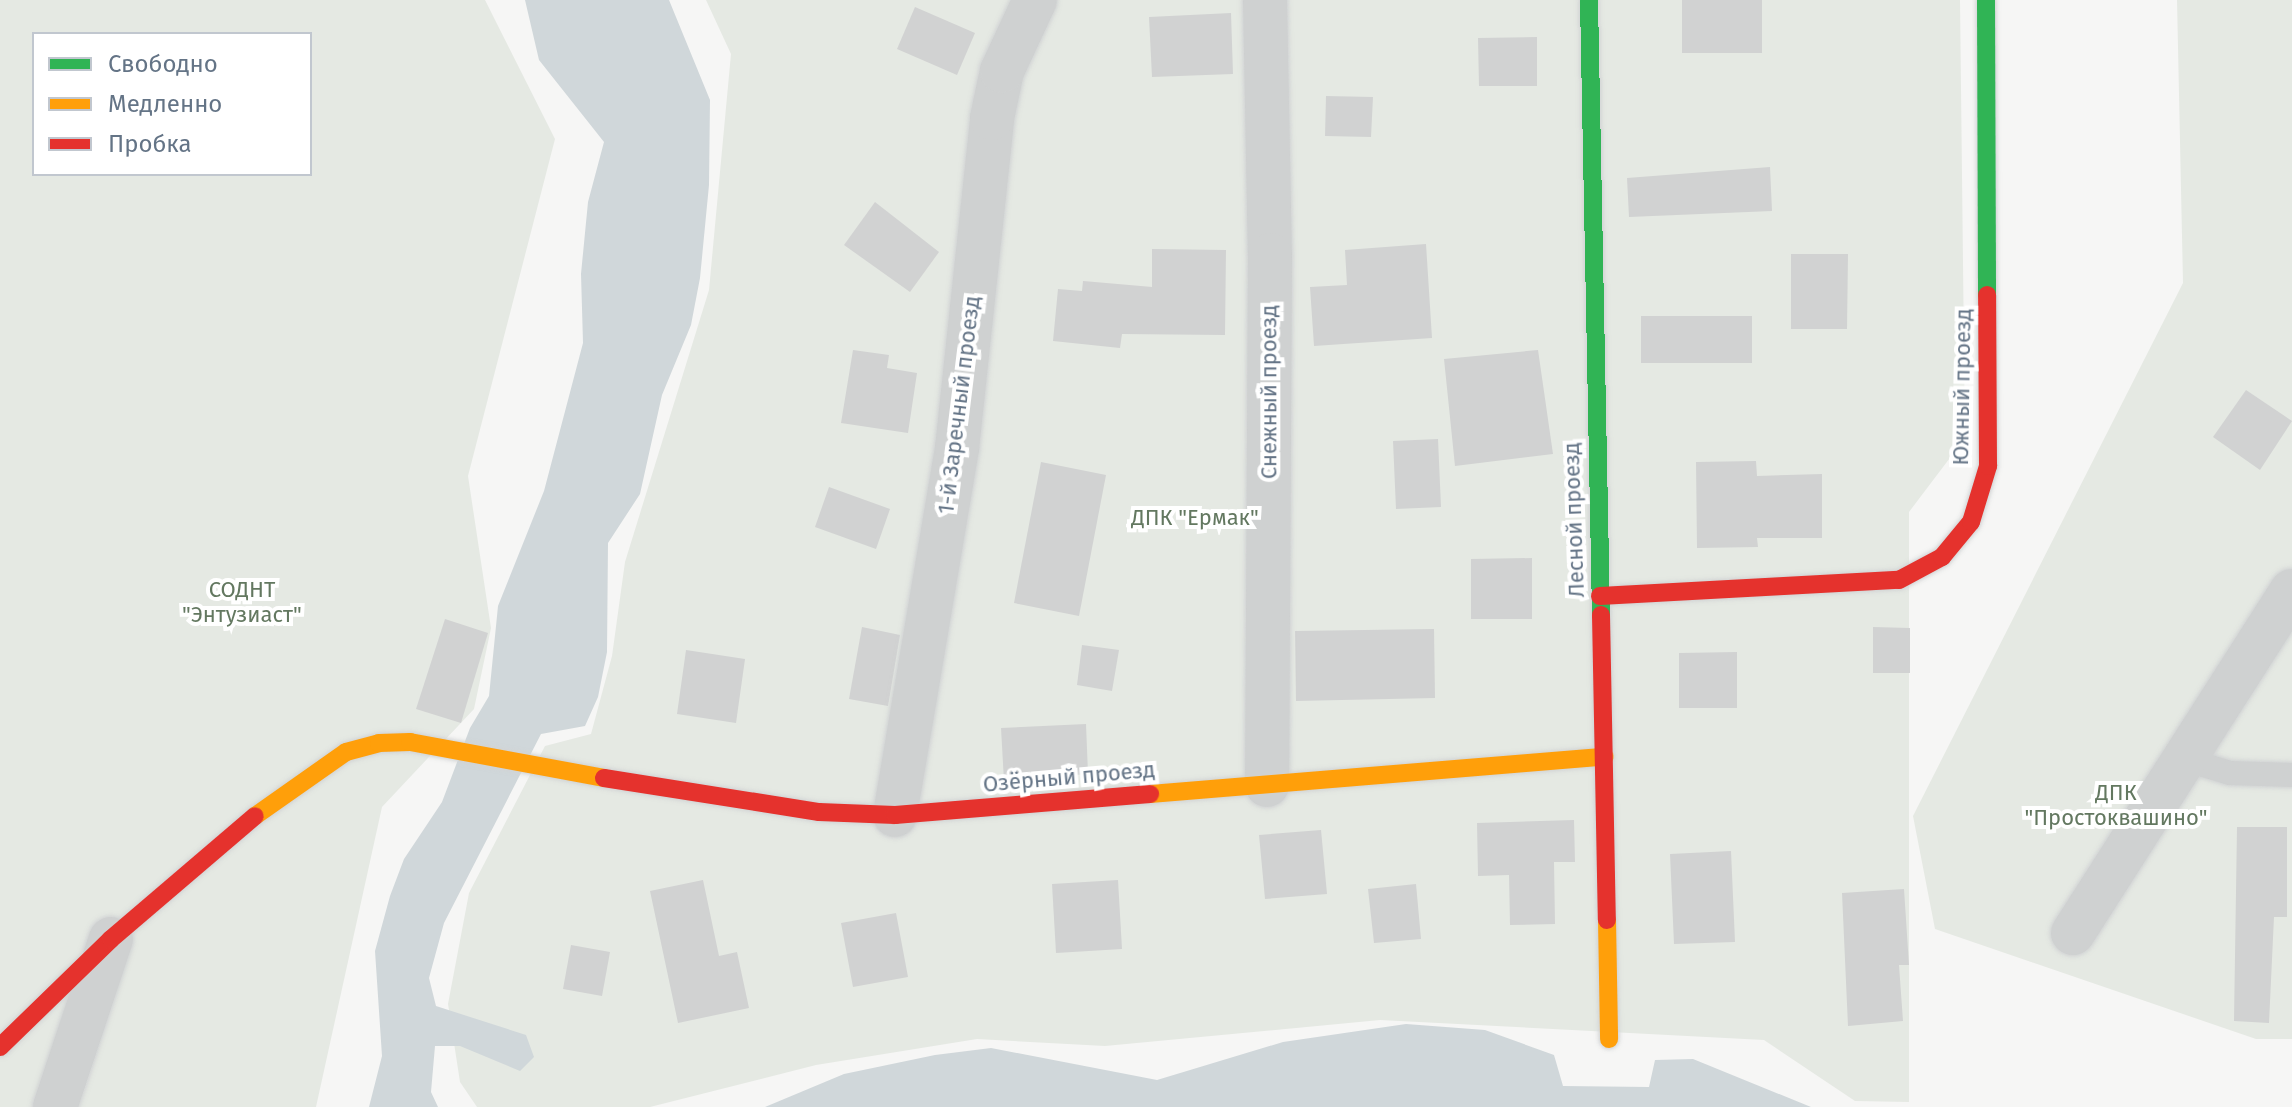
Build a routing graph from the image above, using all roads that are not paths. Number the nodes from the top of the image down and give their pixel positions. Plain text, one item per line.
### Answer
1 (1035, 0) edge
2 (1265, 0) edge
3 (1589, 0) edge
4 (1986, 0) edge
5 (2292, 591) edge
6 (1600, 596) junction
7 (1604, 757) junction
8 (2184, 759) junction
9 (2292, 775) edge
10 (1267, 785) junction
11 (895, 815) junction
12 (2073, 933) dead end
13 (111, 939) junction
14 (1609, 1039) dead end
15 (0, 1047) edge
16 (55, 1107) edge

1 - 11 street, 1-й Заречный проезд
2 - 10 street, Снежный проезд
3 - 6 street, Лесной проезд
4 - 6 street, Южный проезд
5 - 8 street
6 - 7 street, Лесной проезд
7 - 10 street, Озёрный проезд
7 - 14 street, Лесной проезд
8 - 9 lane
8 - 12 street
10 - 11 street, Озёрный проезд
11 - 13 street, Озёрный проезд
13 - 15 street, Озёрный проезд
13 - 16 street

